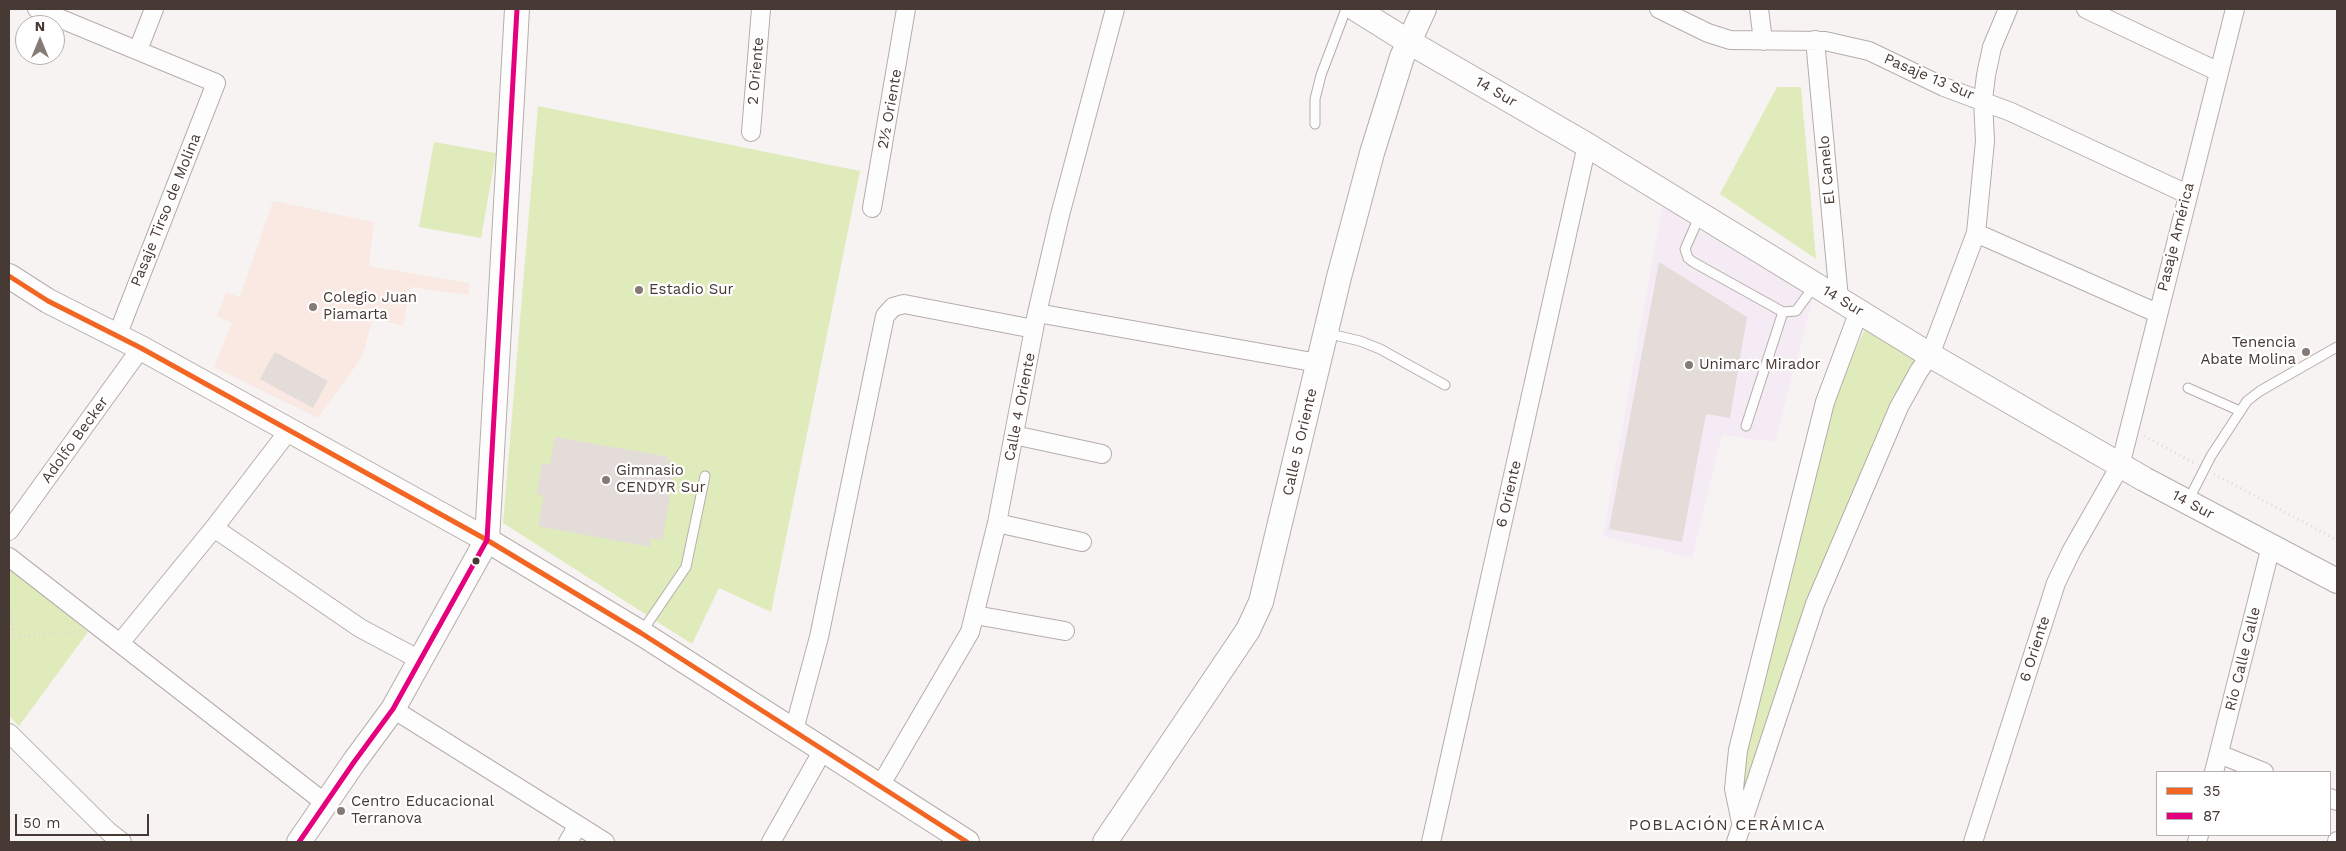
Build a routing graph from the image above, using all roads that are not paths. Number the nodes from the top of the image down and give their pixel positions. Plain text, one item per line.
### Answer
1 (36, 9) edge
2 (154, 9) edge
3 (517, 9) edge
4 (761, 9) edge
5 (906, 9) edge
6 (1114, 9) edge
7 (1346, 9) edge
8 (1356, 9) edge
9 (1424, 9) edge
10 (1659, 9) edge
11 (1759, 9) edge
12 (2008, 9) edge
13 (2086, 9) edge
14 (2235, 9) edge
15 (1815, 40) junction
16 (1408, 41) junction
17 (1763, 41) junction
18 (138, 50) junction
19 (2218, 72) junction
20 (1984, 100) junction
21 (1315, 124) dead end
22 (751, 132) dead end
23 (1587, 145) junction
24 (2187, 194) junction
25 (872, 208) dead end
26 (1700, 214) junction
27 (1976, 233) junction
28 (9, 276) edge
29 (1815, 285) junction
30 (1849, 305) junction
31 (1783, 312) junction
32 (2157, 313) junction
33 (1036, 321) junction
34 (1326, 333) junction
35 (116, 336) junction
36 (2337, 347) edge
37 (141, 348) junction
38 (1930, 355) junction
39 (1318, 363) junction
40 (1446, 385) dead end
41 (2188, 388) dead end
42 (2240, 411) junction
43 (1746, 426) dead end
44 (290, 429) junction
45 (1014, 435) junction
46 (1102, 454) dead end
47 (2120, 466) junction
48 (706, 476) dead end
49 (2188, 502) junction
50 (997, 523) junction
51 (214, 528) junction
52 (9, 531) edge
53 (487, 540) junction
54 (1082, 542) dead end
55 (2271, 546) junction
56 (9, 557) edge
57 (2337, 581) edge
58 (975, 615) junction
59 (1065, 631) dead end
60 (641, 633) junction
61 (120, 643) junction
62 (420, 660) junction
63 (393, 709) junction
64 (794, 730) junction
65 (9, 732) edge
66 (823, 750) junction
67 (2219, 754) junction
68 (2214, 771) edge
69 (2262, 771) edge
70 (880, 786) junction
71 (325, 803) junction
72 (578, 825) junction
73 (1739, 835) edge
74 (122, 842) edge
75 (299, 842) edge
76 (568, 842) edge
77 (605, 842) edge
78 (771, 842) edge
79 (967, 842) edge
80 (1105, 842) edge
81 (1431, 842) edge
82 (1973, 842) edge

1 - 18 street
2 - 18 street
3 - 53 main road
4 - 22 street, 2 Oriente
5 - 25 street, 2½ Oriente
6 - 33 street, Calle 4 Oriente
7 - 21 lane
8 - 16 main road, 14 Sur
9 - 16 main road, Calle 5 Oriente
10 - 17 street, Pasaje 13 Sur
11 - 17 street
12 - 20 street
13 - 19 street
14 - 19 street, Pasaje América
15 - 17 street, Pasaje 13 Sur
15 - 20 street, Pasaje 13 Sur
15 - 30 street, El Canelo
16 - 23 main road, 14 Sur
16 - 34 main road, Calle 5 Oriente
18 - 35 street, Pasaje Tirso de Molina
19 - 24 street, Pasaje América
20 - 24 street, Pasaje 13 Sur
20 - 27 street
23 - 26 main road, 14 Sur
23 - 81 street, 6 Oriente
24 - 32 street, Pasaje América
26 - 29 main road, 14 Sur
26 - 31 lane
27 - 32 street
27 - 38 street
28 - 35 main road
29 - 30 main road, 14 Sur
29 - 31 lane
30 - 38 main road, 14 Sur
30 - 73 street
31 - 43 lane
32 - 47 street, Pasaje América
33 - 39 street
33 - 45 street, Calle 4 Oriente
33 - 64 street
34 - 39 main road, Calle 5 Oriente
34 - 40 lane
35 - 37 main road
36 - 42 lane
37 - 44 main road
37 - 52 street, Adolfo Becker
38 - 47 main road, 14 Sur
38 - 73 street
39 - 80 main road, Calle 5 Oriente
41 - 42 lane
42 - 49 lane
44 - 51 street
44 - 53 main road
45 - 46 street
45 - 50 street, Calle 4 Oriente
47 - 49 main road, 14 Sur
47 - 82 street, 6 Oriente
48 - 60 lane
49 - 55 main road, 14 Sur
50 - 54 street
50 - 58 street, Calle 4 Oriente
51 - 61 street
51 - 62 street
53 - 60 main road
53 - 62 main road
55 - 57 main road, 14 Sur
55 - 67 street, Río Calle Calle
56 - 61 street
58 - 59 street
58 - 70 street, Calle 4 Oriente
60 - 64 main road
61 - 71 street
62 - 63 main road
63 - 71 main road
63 - 72 street
64 - 66 main road
65 - 74 street
66 - 70 main road
66 - 78 street
67 - 68 street, Río Calle Calle
67 - 69 street
70 - 79 main road
71 - 75 main road
72 - 76 street
72 - 77 street

